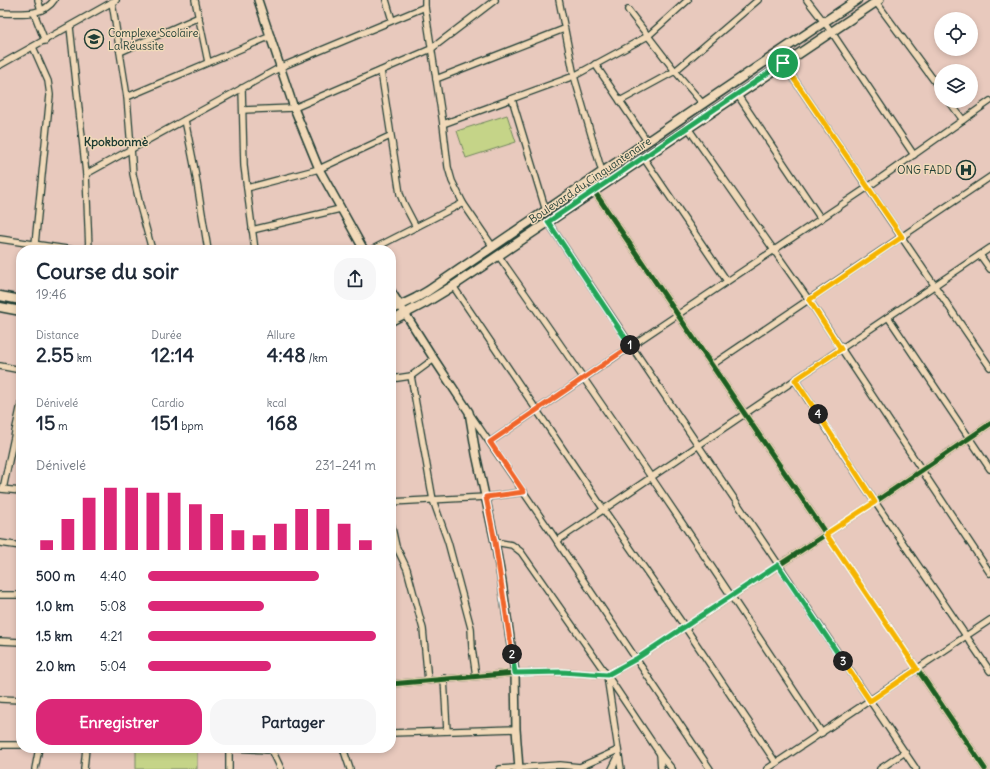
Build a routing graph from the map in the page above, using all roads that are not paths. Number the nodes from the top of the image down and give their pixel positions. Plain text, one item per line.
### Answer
1 (38, 0) edge
2 (54, 0) edge
3 (195, 0) edge
4 (258, 0) edge
5 (386, 0) edge
6 (431, 0) edge
7 (495, 0) edge
8 (559, 0) edge
9 (686, 0) edge
10 (758, 0) edge
11 (807, 0) edge
12 (857, 0) edge
13 (114, 1) edge
14 (877, 1) edge
15 (425, 4) edge
16 (41, 10) junction
17 (628, 10) dead end
18 (0, 13) edge
19 (34, 13) junction
20 (199, 17) junction
21 (392, 20) junction
22 (824, 22) junction
23 (70, 27) junction
24 (564, 29) junction
25 (832, 32) junction
26 (271, 36) junction
27 (648, 36) junction
28 (45, 41) junction
29 (34, 47) junction
30 (431, 49) junction
31 (120, 52) junction
32 (208, 62) junction
33 (783, 63) junction
34 (595, 64) junction
35 (0, 65) edge
36 (281, 67) junction
37 (381, 71) junction
38 (675, 71) junction
39 (574, 76) junction
40 (436, 79) junction
41 (934, 80) edge
42 (242, 88) junction
43 (737, 94) junction
44 (127, 97) junction
45 (512, 99) junction
46 (620, 101) junction
47 (990, 101) edge
48 (703, 104) junction
49 (294, 108) junction
50 (954, 108) edge
51 (243, 110) junction
52 (185, 120) junction
53 (963, 120) junction
54 (444, 124) junction
55 (688, 128) junction
56 (390, 136) junction
57 (647, 141) junction
58 (131, 149) junction
59 (914, 155) junction
60 (644, 157) junction
61 (319, 169) junction
62 (602, 172) junction
63 (86, 174) junction
64 (990, 177) edge
65 (868, 187) junction
66 (247, 188) junction
67 (594, 191) junction
68 (463, 204) junction
69 (340, 209) junction
70 (546, 211) junction
71 (821, 219) junction
72 (548, 222) junction
73 (416, 227) junction
74 (252, 230) junction
75 (902, 237) junction
76 (0, 239) edge
77 (35, 244) junction
78 (41, 245) edge
79 (89, 245) edge
80 (151, 245) edge
81 (207, 245) edge
82 (254, 245) edge
83 (361, 245) edge
84 (381, 245) edge
85 (493, 248) junction
86 (990, 248) edge
87 (774, 250) junction
88 (498, 255) junction
89 (980, 255) junction
90 (990, 270) edge
91 (727, 281) junction
92 (935, 285) junction
93 (453, 286) junction
94 (0, 296) edge
95 (396, 298) edge
96 (16, 299) edge
97 (809, 300) junction
98 (401, 306) junction
99 (0, 307) edge
100 (396, 308) edge
101 (16, 309) edge
102 (406, 314) junction
103 (678, 315) junction
104 (888, 317) junction
105 (396, 319) edge
106 (631, 346) junction
107 (841, 349) junction
108 (434, 360) junction
109 (712, 365) junction
110 (0, 366) edge
111 (990, 367) edge
112 (16, 369) edge
113 (411, 376) junction
114 (396, 378) edge
115 (584, 378) junction
116 (795, 380) junction
117 (537, 409) junction
118 (469, 412) junction
119 (745, 414) junction
120 (990, 424) edge
121 (16, 426) edge
122 (970, 438) junction
123 (490, 442) junction
124 (698, 446) junction
125 (990, 468) edge
126 (922, 470) junction
127 (652, 477) junction
128 (2, 489) edge
129 (16, 490) edge
130 (524, 492) junction
131 (486, 497) junction
132 (433, 500) junction
133 (396, 502) edge
134 (875, 502) junction
135 (604, 510) junction
136 (826, 534) junction
137 (557, 541) junction
138 (495, 542) junction
139 (0, 543) edge
140 (16, 545) edge
141 (396, 550) edge
142 (778, 565) junction
143 (990, 573) edge
144 (0, 595) edge
145 (16, 596) edge
146 (732, 596) junction
147 (990, 620) edge
148 (685, 627) junction
149 (966, 637) junction
150 (0, 640) edge
151 (16, 642) edge
152 (636, 659) junction
153 (917, 669) junction
154 (990, 671) edge
155 (515, 673) junction
156 (607, 675) junction
157 (476, 676) junction
158 (444, 678) junction
159 (428, 680) junction
160 (396, 683) edge
161 (0, 699) edge
162 (16, 700) edge
163 (870, 701) junction
164 (516, 729) junction
165 (448, 731) junction
166 (396, 733) edge
167 (822, 733) junction
168 (0, 745) edge
169 (16, 745) edge
170 (618, 750) junction
171 (905, 752) junction
172 (38, 753) edge
173 (86, 753) edge
174 (229, 753) edge
175 (274, 753) edge
176 (345, 753) edge
177 (660, 754) junction
178 (619, 756) junction
179 (776, 763) junction
180 (519, 768) edge
181 (35, 769) edge
182 (84, 769) edge
183 (229, 769) edge
184 (281, 769) edge
185 (350, 769) edge
186 (500, 769) edge
187 (612, 769) edge
188 (621, 769) edge
189 (661, 769) edge
190 (672, 769) edge
191 (710, 769) edge
192 (768, 769) edge
193 (880, 769) edge
194 (916, 769) edge
195 (985, 769) edge

1 - 16 street
2 - 16 street
3 - 20 street
4 - 26 street
5 - 21 street
6 - 15 street
7 - 30 street
8 - 24 street
9 - 27 street
10 - 38 street
11 - 22 street
12 - 22 main road, Boulevard du Cinquantenaire
13 - 23 street
13 - 31 street
14 - 25 main road, Boulevard du Cinquantenaire
14 - 41 street
15 - 21 street
15 - 30 street
16 - 19 street
17 - 27 street
18 - 19 street
19 - 28 street
20 - 31 street
20 - 32 street
21 - 36 street
22 - 25 street
22 - 48 main road, Boulevard du Cinquantenaire
23 - 28 street
23 - 63 street
24 - 39 street
24 - 40 street
25 - 33 main road, Boulevard du Cinquantenaire
25 - 59 street
26 - 32 street
26 - 36 street
27 - 34 street
27 - 38 street
28 - 29 street
29 - 35 street
29 - 77 street
30 - 37 street
30 - 40 street
31 - 44 street
32 - 44 street
33 - 43 main road, Boulevard du Cinquantenaire
33 - 65 street
34 - 39 street
34 - 46 street
36 - 42 street
36 - 49 street
37 - 49 street
37 - 56 street
38 - 46 street
38 - 48 street
39 - 45 street
39 - 62 street
40 - 54 street
42 - 51 street
42 - 52 street
43 - 55 main road, Boulevard du Cinquantenaire
43 - 71 street
44 - 58 street
45 - 54 street
45 - 70 street
46 - 57 street
47 - 53 street
48 - 57 main road, Boulevard du Cinquantenaire
49 - 51 street
49 - 61 street
50 - 53 street
51 - 66 street
52 - 58 street
52 - 81 street
53 - 59 street
54 - 68 street
55 - 60 main road, Boulevard du Cinquantenaire
55 - 87 street
56 - 61 street
56 - 73 street
57 - 62 main road, Boulevard du Cinquantenaire
58 - 63 street
58 - 80 street
59 - 65 street
60 - 67 main road, Boulevard du Cinquantenaire
60 - 91 street
61 - 66 street
61 - 69 street
62 - 70 main road, Boulevard du Cinquantenaire
63 - 79 street
64 - 75 street
65 - 71 street
65 - 75 street
66 - 74 street
67 - 72 main road, Boulevard du Cinquantenaire
67 - 103 street
68 - 73 street
68 - 85 street
69 - 74 street
69 - 83 street
70 - 85 main road, Boulevard du Cinquantenaire
71 - 87 street
72 - 88 main road, Boulevard du Cinquantenaire
72 - 106 street
73 - 84 street
74 - 82 street
75 - 92 street
75 - 97 street
76 - 77 street
77 - 78 street
85 - 98 main road, Boulevard du Cinquantenaire
86 - 89 street
87 - 91 street
87 - 97 street
88 - 93 main road, Boulevard du Cinquantenaire
88 - 115 street
89 - 90 street
89 - 92 street
91 - 103 street
92 - 104 street
92 - 111 street
93 - 102 main road, Boulevard du Cinquantenaire
93 - 117 street
94 - 96 main road
95 - 98 street
97 - 107 street
97 - 109 street
98 - 100 main road, Boulevard du Cinquantenaire
98 - 102 street
99 - 101 main road
102 - 105 main road, Boulevard du Cinquantenaire
102 - 108 street
103 - 106 street
103 - 109 street
104 - 107 street
104 - 122 street
106 - 115 street
106 - 124 street
107 - 116 street
107 - 126 street
108 - 113 street
108 - 118 street
109 - 119 street
110 - 112 street
113 - 114 street
113 - 132 street
115 - 117 street
115 - 127 street
116 - 119 street
116 - 134 street
117 - 123 street
117 - 135 street
118 - 123 street
118 - 131 street
119 - 124 street
119 - 136 street
120 - 122 street
121 - 128 street
122 - 125 street
122 - 126 street
123 - 130 street
124 - 127 street
124 - 142 street
126 - 134 street
126 - 143 street
127 - 135 street
127 - 146 street
128 - 129 street
130 - 131 street
130 - 137 street
131 - 132 street
131 - 138 street
132 - 133 street
132 - 157 street
134 - 136 street
134 - 149 street
135 - 137 street
135 - 148 street
136 - 142 street
136 - 153 street
137 - 152 street
138 - 155 street
138 - 156 street
139 - 140 street
141 - 159 street
142 - 146 street
142 - 163 street
144 - 145 street
146 - 148 street
146 - 167 street
147 - 149 street
148 - 152 street
148 - 179 street
149 - 153 street
149 - 154 street
150 - 151 street
152 - 156 street
152 - 191 street
153 - 163 street
153 - 195 street
155 - 156 street
155 - 157 street
155 - 164 street
156 - 170 street
156 - 177 street
157 - 158 street
158 - 159 street
158 - 165 street
159 - 160 street
161 - 162 street
163 - 167 street
163 - 171 street
164 - 165 street
164 - 180 street
165 - 166 street
167 - 179 street
168 - 169 street
170 - 178 street
170 - 180 street
171 - 193 street
171 - 194 street
172 - 181 street
173 - 182 street
174 - 183 street
175 - 184 street
176 - 185 street
177 - 189 street
177 - 190 street
178 - 187 street
178 - 188 street
179 - 192 street
180 - 186 street

